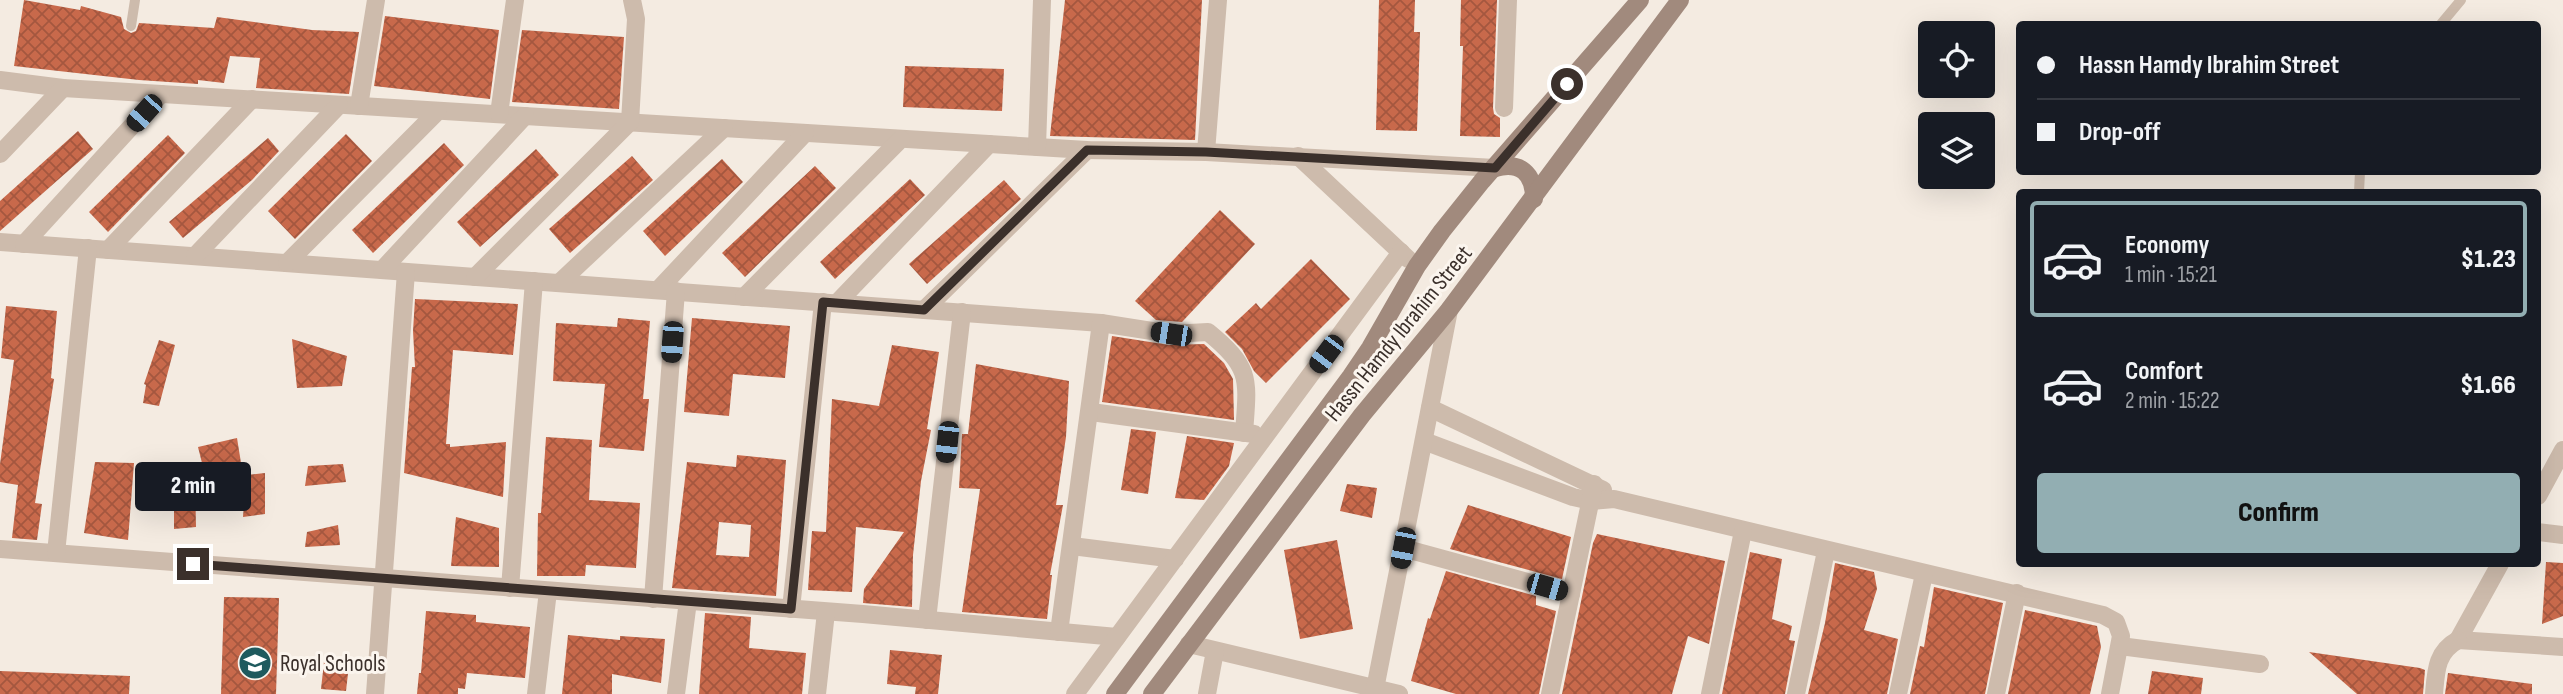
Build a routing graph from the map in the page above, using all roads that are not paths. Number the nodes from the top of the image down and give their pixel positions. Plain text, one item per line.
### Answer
1 (135, 0) edge
2 (376, 0) edge
3 (515, 0) edge
4 (632, 0) edge
5 (1042, 0) edge
6 (1218, 0) edge
7 (1508, 0) edge
8 (1640, 0) edge
9 (1680, 0) edge
10 (2461, 0) edge
11 (2444, 21) edge
12 (131, 26) dead end
13 (0, 80) edge
14 (62, 88) junction
15 (162, 94) junction
16 (252, 99) junction
17 (340, 105) junction
18 (359, 106) junction
19 (1504, 108) dead end
20 (439, 111) junction
21 (499, 114) junction
22 (526, 116) junction
23 (630, 122) junction
24 (724, 128) junction
25 (805, 133) junction
26 (901, 139) junction
27 (989, 144) junction
28 (1037, 147) junction
29 (1087, 150) junction
30 (1206, 152) junction
31 (0, 154) edge
32 (1298, 156) junction
33 (1495, 168) junction
34 (1534, 199) junction
35 (0, 242) edge
36 (24, 244) junction
37 (88, 248) junction
38 (108, 250) junction
39 (1401, 252) junction
40 (195, 256) junction
41 (287, 263) junction
42 (1417, 266) junction
43 (382, 270) junction
44 (406, 272) junction
45 (475, 277) junction
46 (534, 281) junction
47 (559, 283) junction
48 (667, 291) junction
49 (744, 297) junction
50 (830, 303) junction
51 (924, 310) junction
52 (1449, 310) junction
53 (962, 312) junction
54 (1101, 323) junction
55 (1430, 408) junction
56 (1091, 412) junction
57 (1244, 433) junction
58 (1265, 435) junction
59 (1424, 441) junction
60 (2563, 450) edge
61 (2541, 490) edge
62 (1592, 493) junction
63 (1743, 531) junction
64 (2541, 532) edge
65 (2563, 535) edge
66 (1072, 546) junction
67 (1403, 548) junction
68 (0, 549) edge
69 (1826, 551) junction
70 (56, 553) junction
71 (1175, 559) junction
72 (2498, 567) edge
73 (1924, 574) junction
74 (385, 578) junction
75 (510, 588) junction
76 (548, 591) junction
77 (2017, 593) junction
78 (1571, 594) junction
79 (653, 599) junction
80 (688, 601) junction
81 (791, 609) junction
82 (826, 612) junction
83 (927, 620) junction
84 (1059, 632) junction
85 (1117, 637) junction
86 (2458, 640) junction
87 (1189, 645) junction
88 (2120, 646) junction
89 (2563, 647) edge
90 (1215, 651) junction
91 (2260, 664) dead end
92 (1374, 691) edge
93 (375, 694) edge
94 (536, 694) edge
95 (676, 694) edge
96 (817, 694) edge
97 (1074, 694) edge
98 (1115, 694) edge
99 (1152, 694) edge
100 (1207, 694) edge
101 (1399, 694) edge
102 (1550, 694) edge
103 (1710, 694) edge
104 (1796, 694) edge
105 (1898, 694) edge
106 (1996, 694) edge
107 (2110, 694) edge
108 (2434, 694) edge

1 - 12 lane
2 - 18 street
3 - 21 street
4 - 23 street
5 - 28 street
6 - 30 street
7 - 19 street
8 - 33 main road, Hassn Hamdy Ibrahim Street
9 - 34 main road, Hassn Hamdy Ibrahim Street
10 - 11 lane
13 - 14 street
14 - 15 street
14 - 31 street
15 - 16 street
15 - 36 street
16 - 17 street
16 - 38 street
17 - 18 street
17 - 40 street
18 - 20 street
20 - 21 street
20 - 41 street
21 - 22 street
22 - 23 street
22 - 43 street
23 - 24 street
23 - 45 street
24 - 25 street
24 - 47 street
25 - 26 street
25 - 48 street
26 - 27 street
26 - 49 street
27 - 28 street
27 - 50 street
28 - 29 street
29 - 30 street
29 - 51 street
30 - 32 street
32 - 33 street
32 - 39 street
33 - 34 main road
33 - 42 main road, Hassn Hamdy Ibrahim Street
34 - 52 main road, Hassn Hamdy Ibrahim Street
35 - 36 street
36 - 37 street
37 - 38 street
37 - 70 street
38 - 40 street
39 - 42 street
39 - 58 street
40 - 41 street
41 - 43 street
42 - 98 main road, Hassn Hamdy Ibrahim Street
43 - 44 street
44 - 45 street
44 - 74 street
45 - 46 street
46 - 47 street
46 - 75 street
47 - 48 street
48 - 49 street
48 - 79 street
49 - 50 street
50 - 51 street
50 - 81 street
51 - 53 street
52 - 55 street
52 - 87 main road, Hassn Hamdy Ibrahim Street
53 - 54 street
53 - 83 street
54 - 56 street
54 - 57 street
55 - 59 street
55 - 62 street
56 - 57 street
56 - 66 street
57 - 58 street
58 - 71 street
59 - 62 street
59 - 67 street
60 - 61 street
62 - 63 street
62 - 78 street
63 - 69 street
63 - 103 street
64 - 65 street
66 - 71 street
66 - 84 street
67 - 78 street
67 - 92 street
68 - 70 street
69 - 73 street
69 - 104 street
70 - 74 street
71 - 85 street
72 - 86 street
73 - 77 street
73 - 105 street
74 - 75 street
74 - 93 street
75 - 76 street
76 - 79 street
76 - 94 street
77 - 88 street
77 - 106 street
78 - 102 street
79 - 80 street
80 - 81 street
80 - 95 street
81 - 82 street
82 - 83 street
82 - 96 street
83 - 84 street
84 - 85 street
85 - 97 street
86 - 89 street
86 - 108 street
87 - 90 street
87 - 99 main road, Hassn Hamdy Ibrahim Street
88 - 91 street
88 - 107 street
90 - 92 street
90 - 100 street
92 - 101 street

